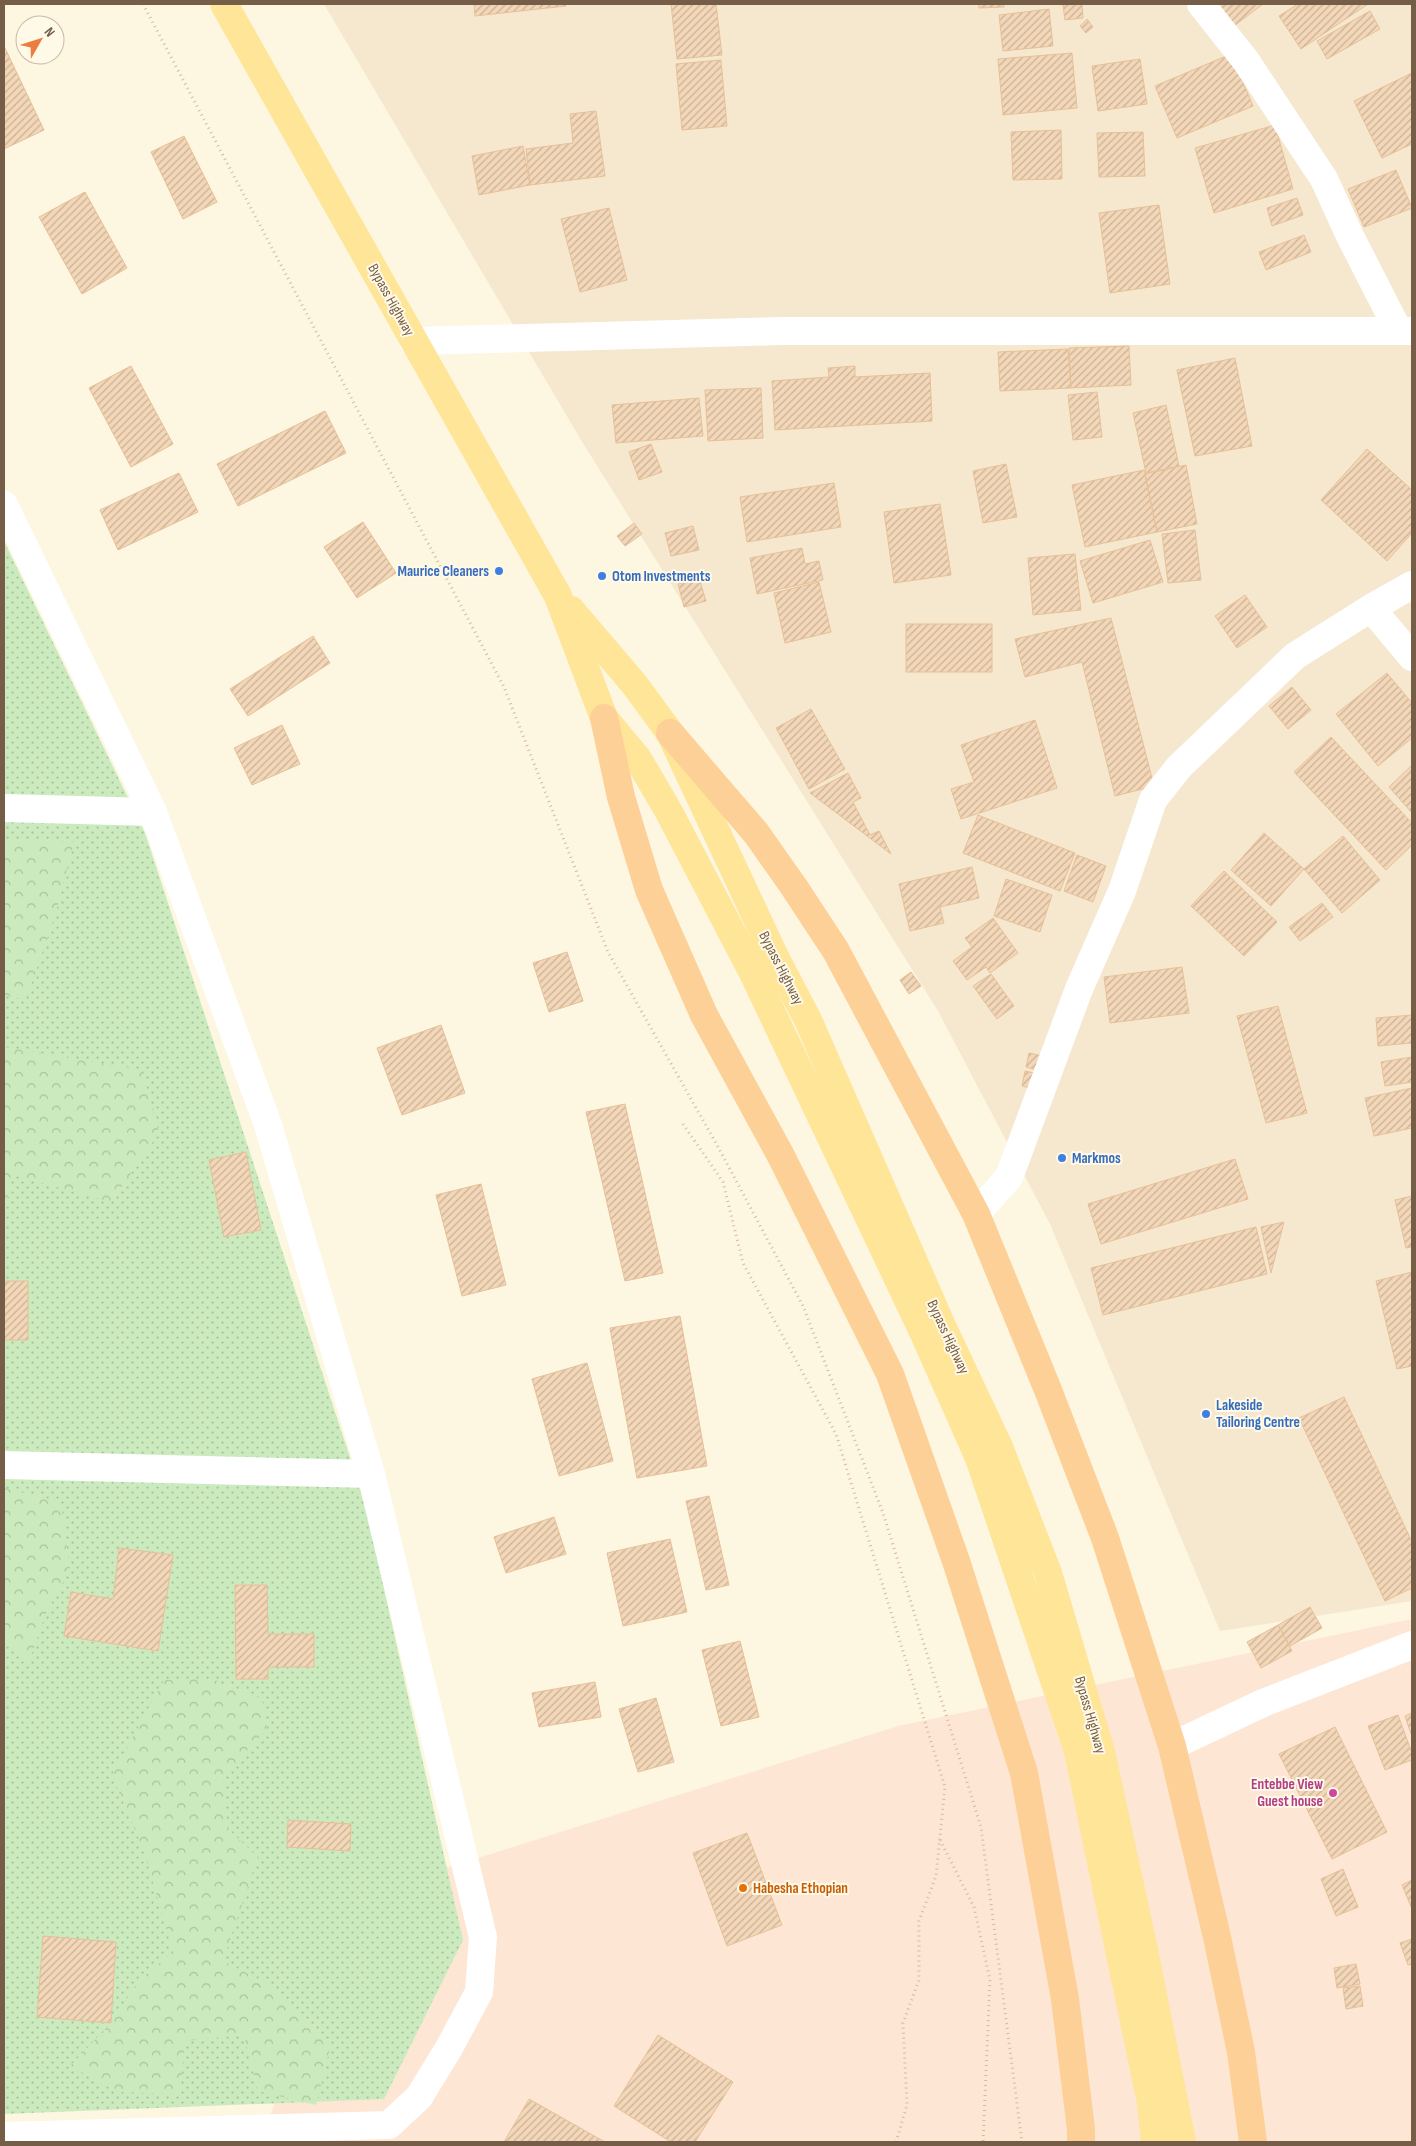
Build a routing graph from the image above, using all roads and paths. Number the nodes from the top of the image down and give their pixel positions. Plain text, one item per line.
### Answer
1 (143, 4) edge
2 (224, 4) edge
3 (1202, 4) edge
4 (1405, 331) edge
5 (413, 341) junction
6 (4, 505) edge
7 (1412, 585) edge
8 (558, 596) junction
9 (1371, 608) junction
10 (1412, 657) edge
11 (604, 718) junction
12 (670, 733) junction
13 (4, 808) edge
14 (153, 812) junction
15 (682, 1124) dead end
16 (976, 1214) junction
17 (4, 1465) edge
18 (371, 1474) junction
19 (1412, 1646) edge
20 (1172, 1746) junction
21 (940, 1839) junction
22 (4, 2136) edge
23 (896, 2142) edge
24 (984, 2142) edge
25 (1022, 2142) edge
26 (1081, 2142) edge
27 (1155, 2142) edge
28 (1182, 2142) edge
29 (1253, 2142) edge

1 - 25 path
2 - 5 main road, Bypass Highway
3 - 4 street
4 - 5 street
5 - 8 main road, Bypass Highway
6 - 14 street
7 - 9 street
8 - 11 main road, Bypass Highway
8 - 12 main road, Bypass Highway
9 - 10 street
9 - 16 street
11 - 26 highway
11 - 27 main road, Bypass Highway
12 - 16 highway
12 - 28 main road, Bypass Highway
13 - 14 street
14 - 18 street
15 - 21 path
16 - 20 highway
17 - 18 street
18 - 22 street
19 - 20 street
20 - 29 highway
21 - 23 path
21 - 24 path

